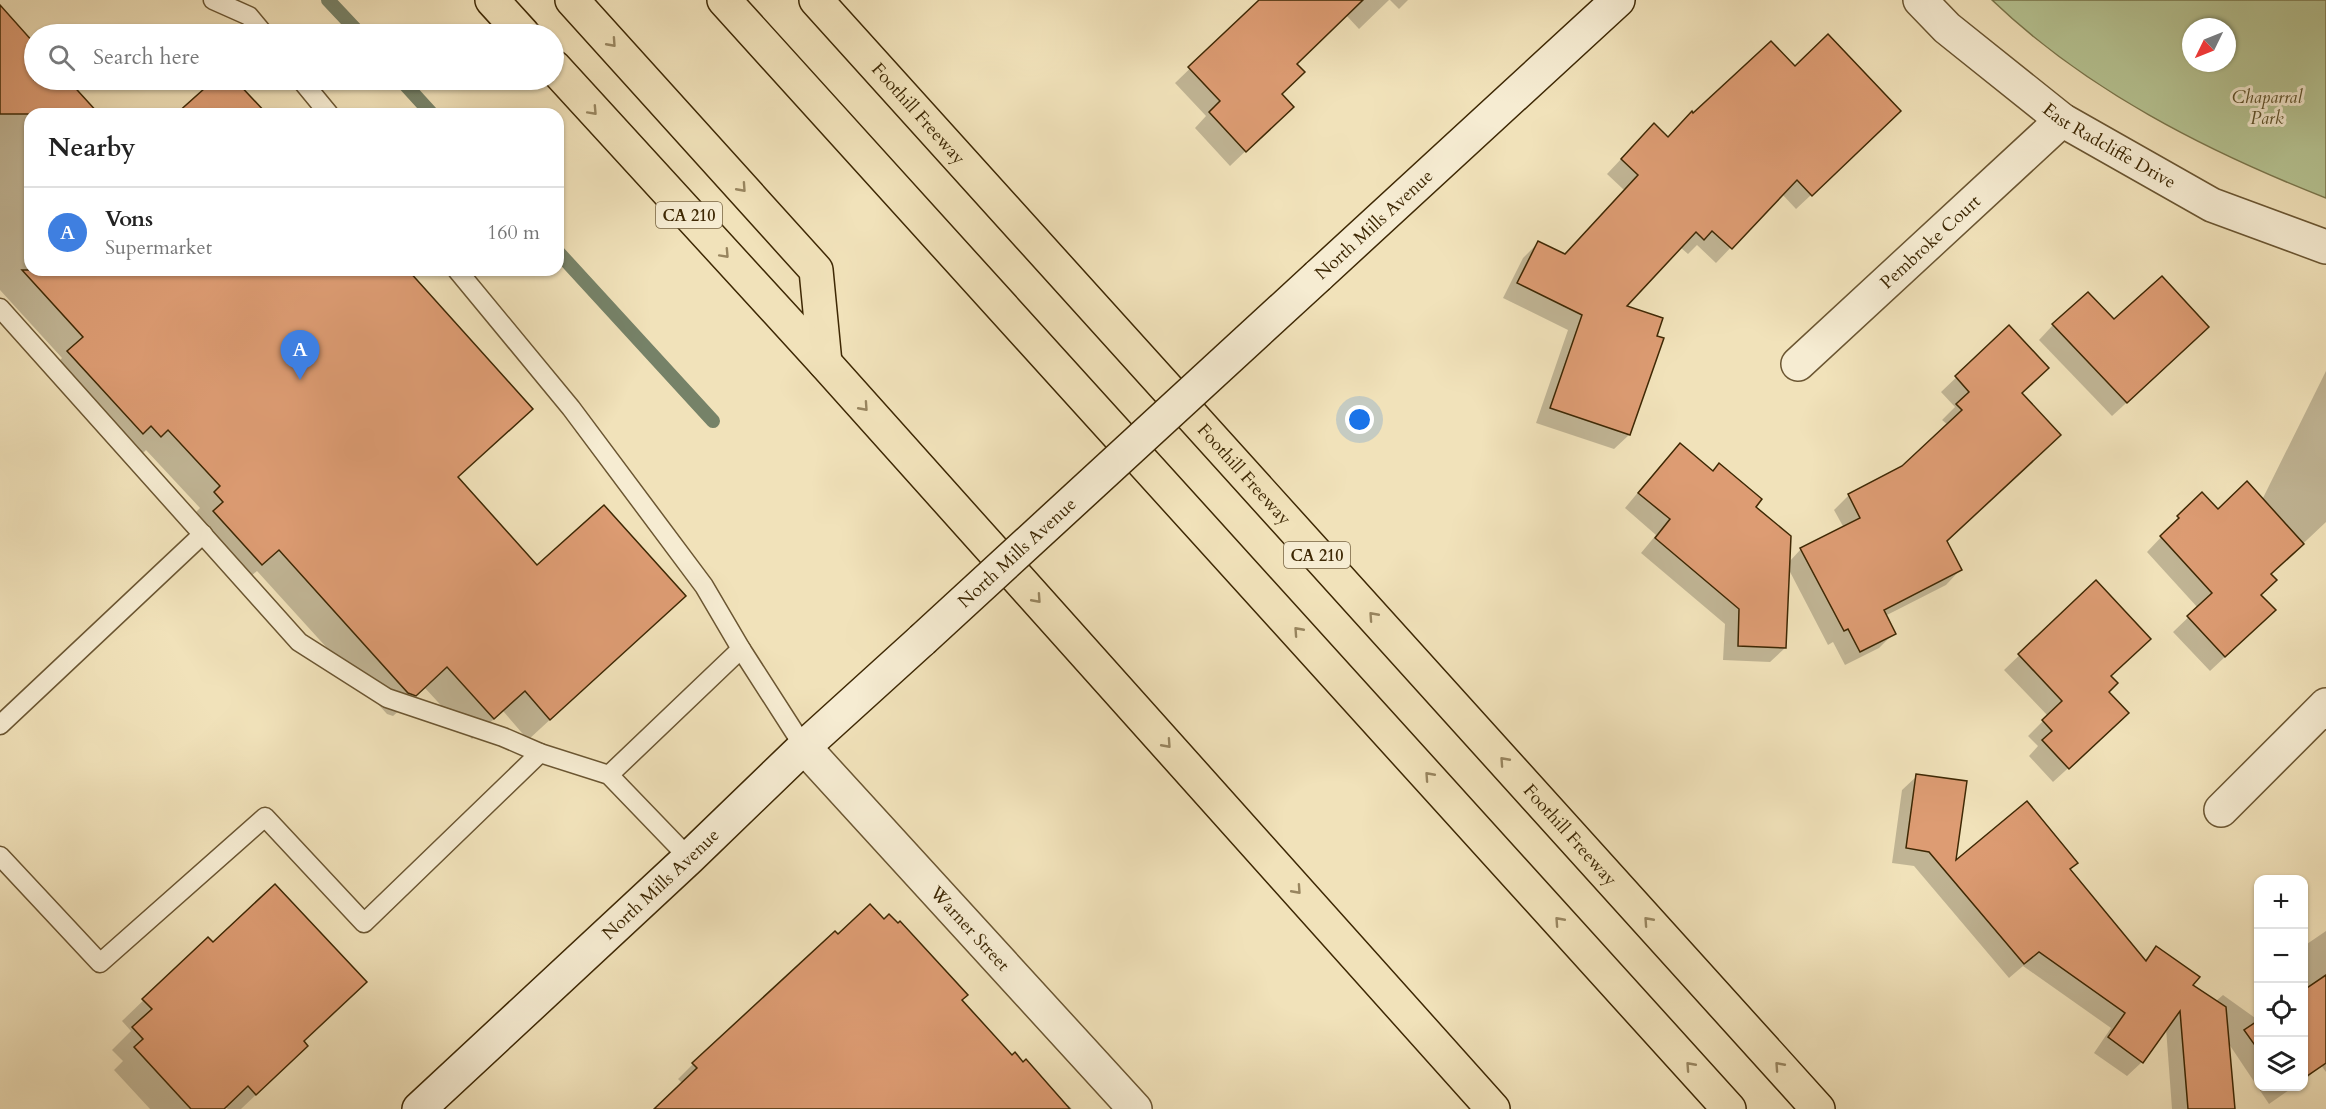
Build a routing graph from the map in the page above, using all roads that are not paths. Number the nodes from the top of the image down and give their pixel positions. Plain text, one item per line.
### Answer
1 (213, 0) edge
2 (492, 0) edge
3 (572, 0) edge
4 (724, 0) edge
5 (816, 0) edge
6 (1618, 0) edge
7 (1920, 0) edge
8 (256, 24) edge
9 (514, 24) edge
10 (564, 79) edge
11 (309, 90) edge
12 (324, 108) edge
13 (2062, 120) junction
14 (2326, 247) edge
15 (462, 276) edge
16 (0, 308) edge
17 (825, 363) junction
18 (1798, 364) dead end
19 (203, 534) junction
20 (741, 649) junction
21 (2326, 705) edge
22 (0, 725) edge
23 (804, 747) junction
24 (540, 753) junction
25 (609, 775) junction
26 (2221, 810) dead end
27 (0, 856) edge
28 (688, 858) junction
29 (419, 1109) edge
30 (1135, 1109) edge
31 (1493, 1109) edge
32 (1729, 1109) edge
33 (1818, 1109) edge

1 - 8 lane
2 - 9 highway
3 -> 17 highway
32 -> 4 highway
33 -> 5 highway, Foothill Freeway / CA 210
6 - 23 main road, North Mills Avenue, bridge
7 - 13 main road, East Radcliffe Drive
10 -> 17 highway, CA 210
11 - 12 lane
13 - 14 main road, East Radcliffe Drive
13 - 18 main road, Pembroke Court
15 - 20 lane
16 - 19 lane
17 -> 31 highway, CA 210
19 - 22 lane
19 - 24 lane
20 - 23 lane
20 - 25 lane
21 - 26 main road
23 - 28 main road, North Mills Avenue
23 - 30 main road, Warner Street
24 - 25 lane
24 - 27 lane
25 - 28 lane
28 - 29 main road, North Mills Avenue

